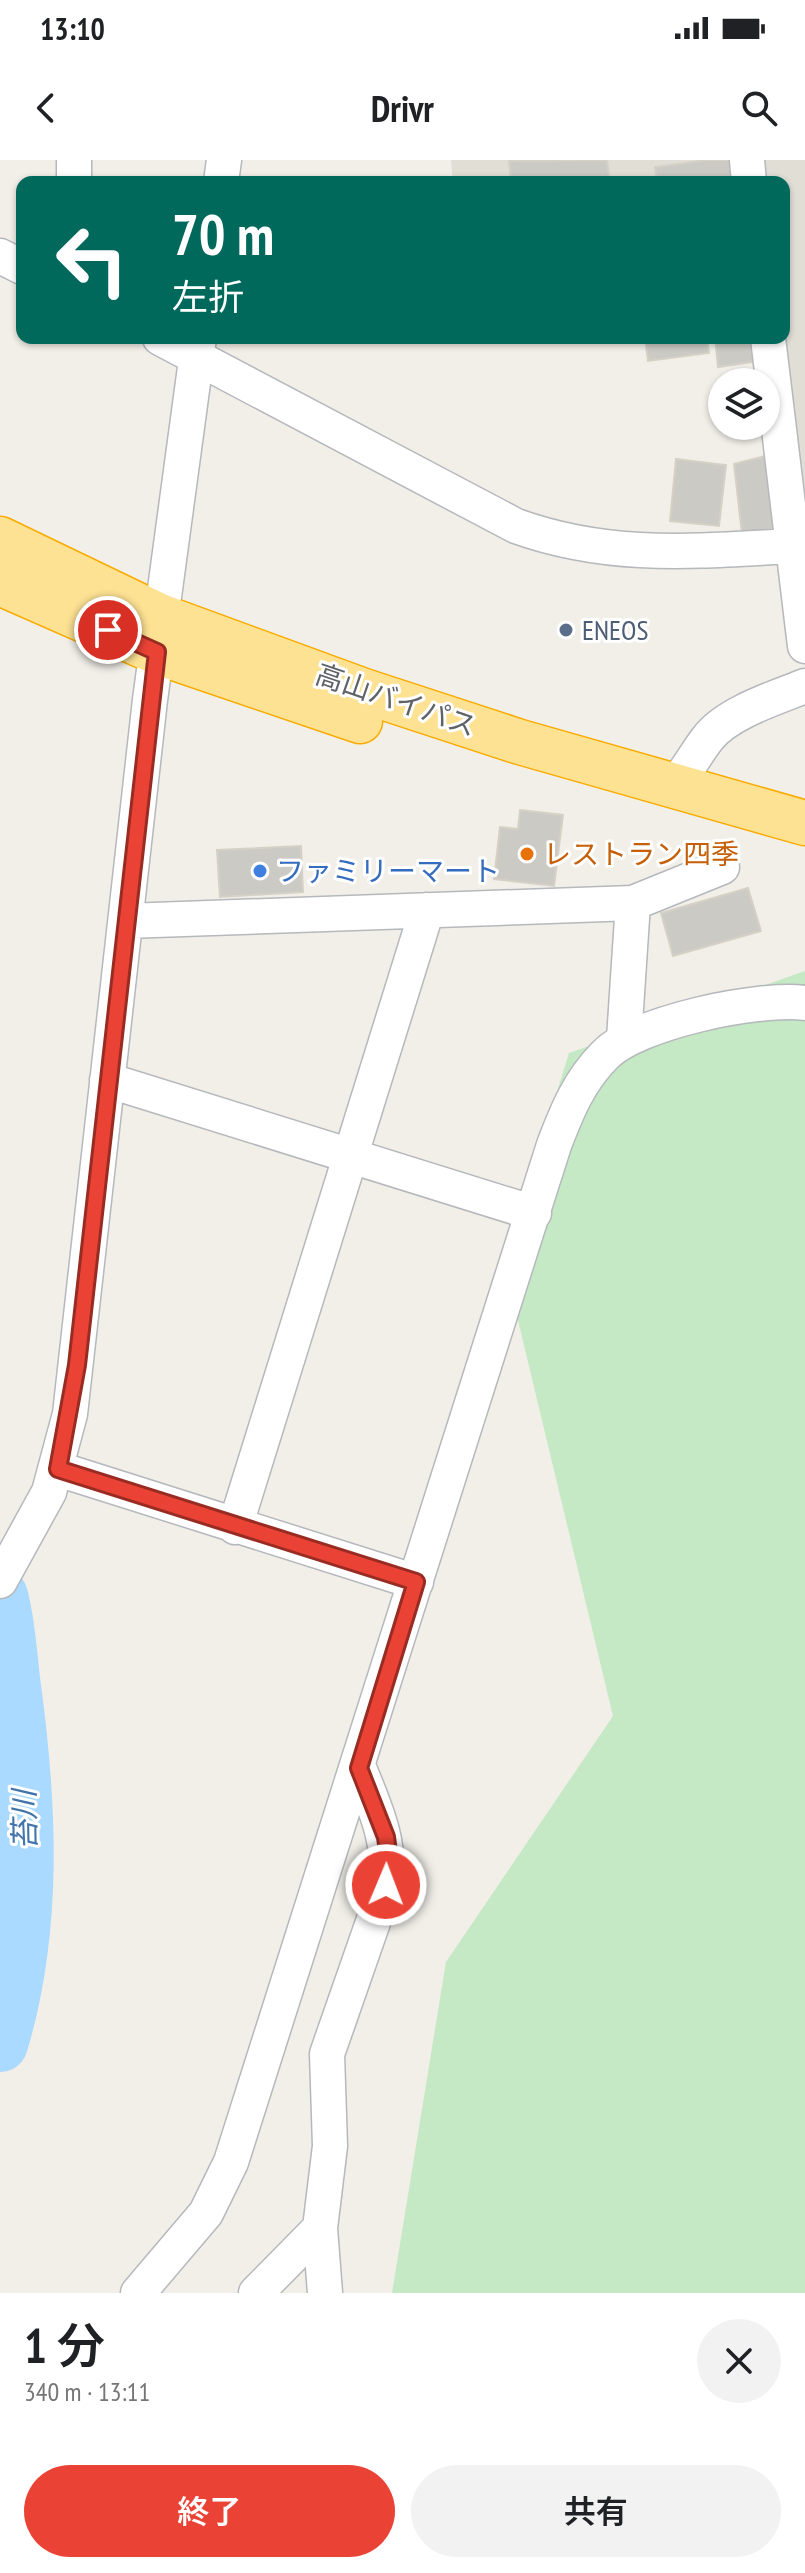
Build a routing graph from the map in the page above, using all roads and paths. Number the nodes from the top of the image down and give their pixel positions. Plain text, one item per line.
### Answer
1 (769, 344) edge
2 (198, 348) edge
3 (0, 539) edge
4 (794, 546) junction
5 (4, 585) edge
6 (160, 635) junction
7 (805, 646) edge
8 (805, 686) edge
9 (675, 784) junction
10 (805, 823) edge
11 (805, 840) edge
12 (722, 867) dead end
13 (633, 903) junction
14 (427, 910) junction
15 (126, 921) junction
16 (805, 1003) edge
17 (624, 1039) junction
18 (107, 1080) junction
19 (348, 1156) junction
20 (534, 1213) junction
21 (58, 1469) junction
22 (235, 1527) junction
23 (0, 1581) edge
24 (416, 1582) junction
25 (359, 1768) junction
26 (320, 2228) junction
27 (138, 2293) edge
28 (256, 2293) edge
29 (325, 2293) edge

1 - 4 street
2 - 4 street
2 - 6 street
3 - 6 highway, 高山バイパス
4 - 7 street
5 - 6 highway, 高山バイパス
6 - 9 highway, 高山バイパス
6 - 11 highway, 高山バイパス
6 - 15 street
8 - 9 street
9 - 10 highway, 高山バイパス
12 - 13 street
13 - 14 street
13 - 17 street
14 - 15 street
14 - 19 street
15 - 18 street
16 - 17 street
17 - 20 street
18 - 19 street
18 - 21 street
19 - 20 street
19 - 22 street
20 - 24 street
21 - 22 street
21 - 23 street
22 - 24 street
24 - 25 street
25 - 26 street
25 - 27 street
26 - 28 street
26 - 29 street

